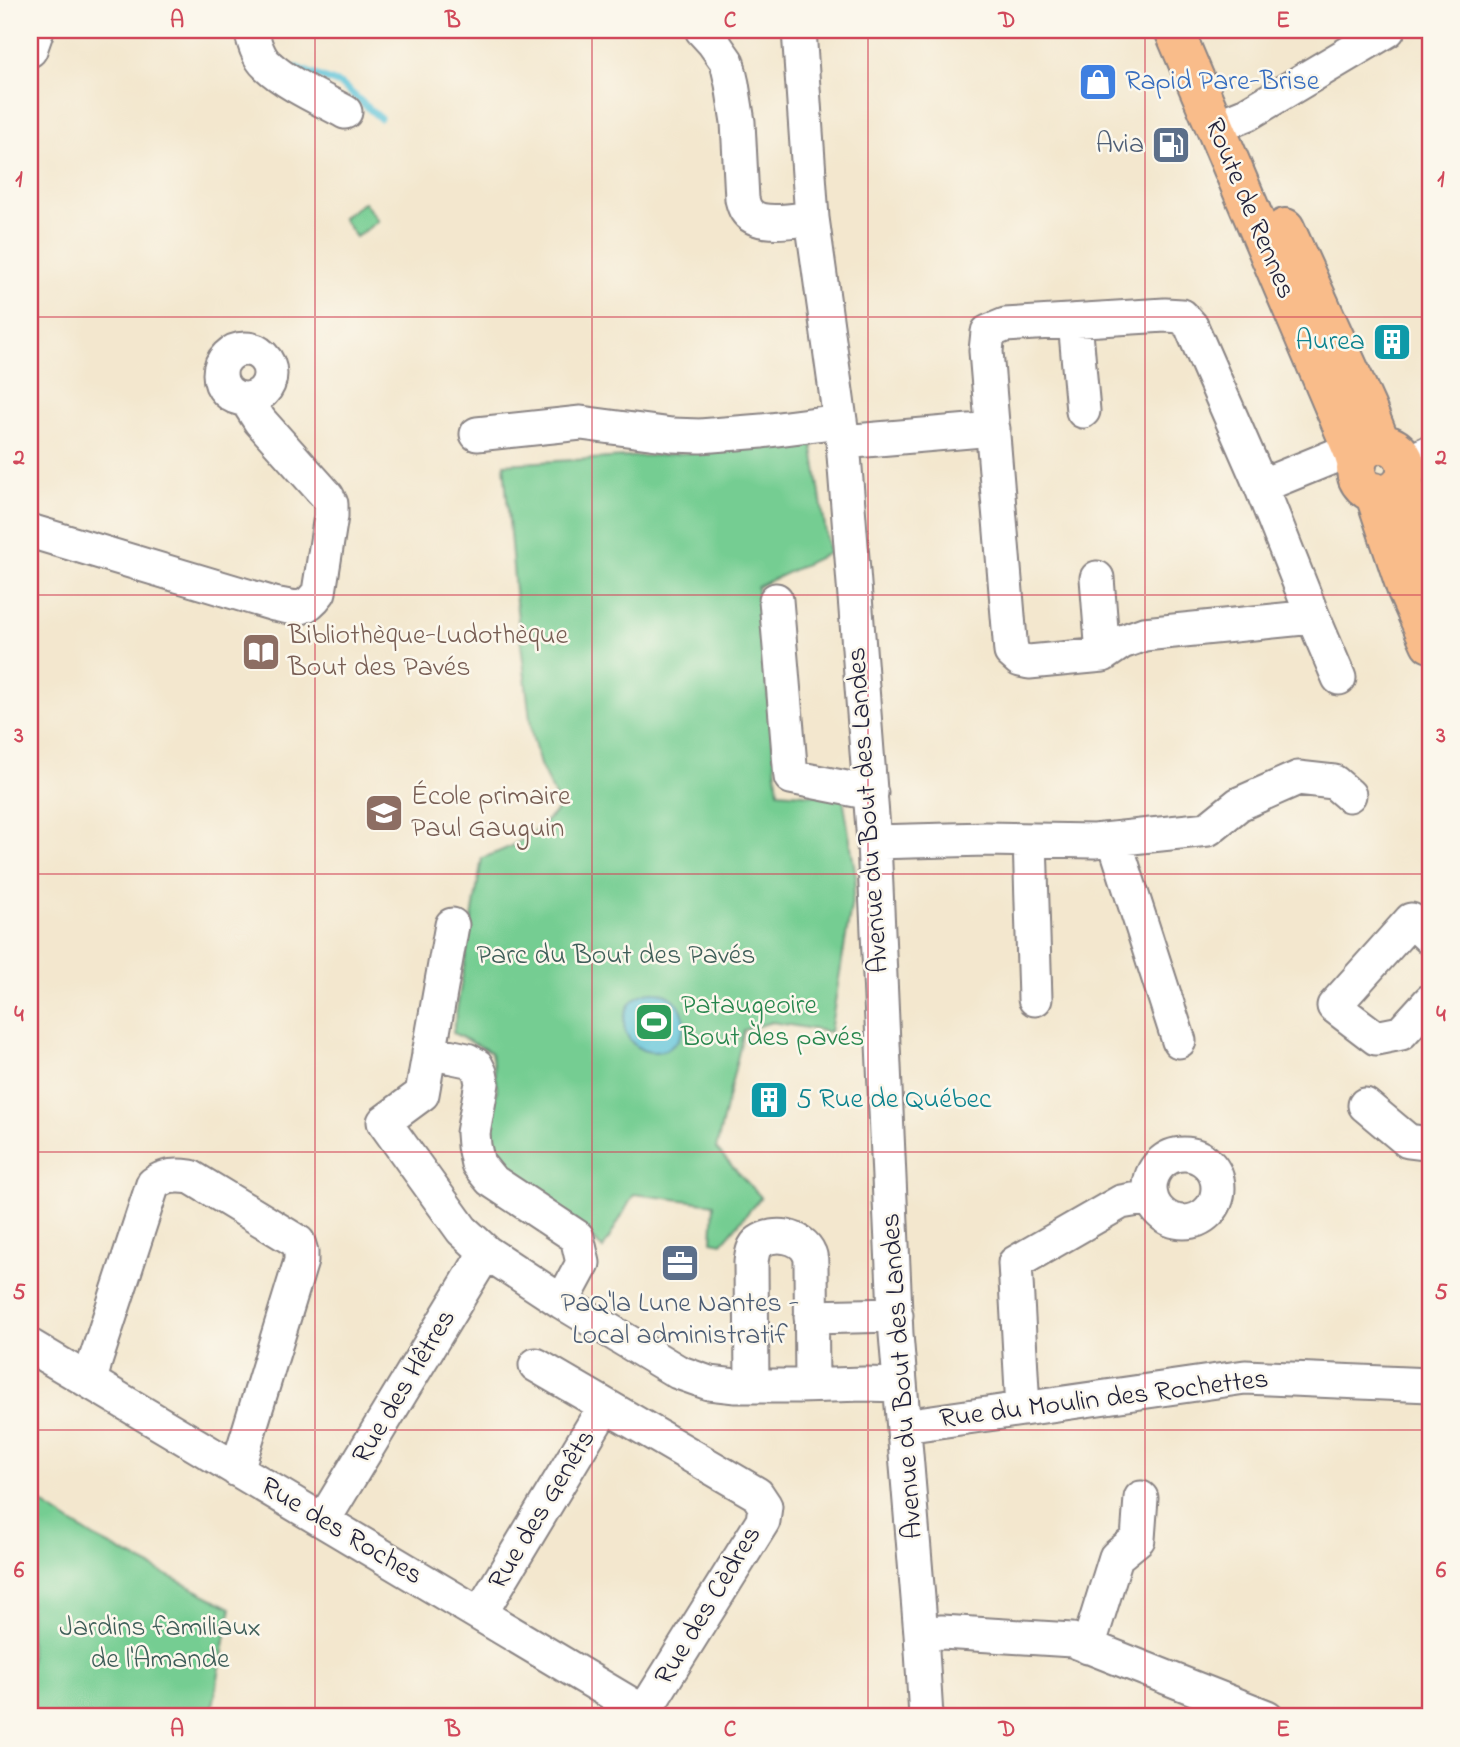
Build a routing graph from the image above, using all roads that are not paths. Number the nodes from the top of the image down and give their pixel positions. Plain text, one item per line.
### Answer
1 (37, 30) edge
2 (251, 30) edge
3 (702, 30) edge
4 (799, 30) edge
5 (1174, 30) edge
6 (1199, 30) edge
7 (1388, 30) edge
8 (30, 50) edge
9 (345, 112) dead end
10 (1226, 122) junction
11 (812, 218) junction
12 (1075, 321) junction
13 (246, 399) dead end
14 (1083, 411) dead end
15 (993, 429) junction
16 (842, 431) junction
17 (477, 434) dead end
18 (1386, 464) edge
19 (1261, 486) junction
20 (30, 531) edge
21 (1430, 564) edge
22 (1097, 578) dead end
23 (776, 600) dead end
24 (1312, 617) junction
25 (1430, 643) edge
26 (1103, 655) junction
27 (1339, 678) dead end
28 (870, 793) junction
29 (1349, 795) dead end
30 (1114, 839) junction
31 (1030, 840) junction
32 (874, 842) junction
33 (453, 925) dead end
34 (1430, 938) edge
35 (1035, 999) dead end
36 (1430, 1001) edge
37 (1179, 1041) dead end
38 (429, 1052) junction
39 (1365, 1105) dead end
40 (1430, 1141) edge
41 (1150, 1197) dead end
42 (486, 1252) junction
43 (562, 1302) junction
44 (895, 1315) junction
45 (811, 1317) junction
46 (30, 1346) edge
47 (536, 1365) dead end
48 (90, 1382) junction
49 (812, 1385) junction
50 (900, 1385) junction
51 (1430, 1385) edge
52 (752, 1386) junction
53 (606, 1406) junction
54 (1023, 1409) junction
55 (904, 1426) junction
56 (687, 1454) joint
57 (237, 1470) junction
58 (1141, 1498) dead end
59 (323, 1521) junction
60 (480, 1614) junction
61 (921, 1634) junction
62 (1088, 1647) junction
63 (648, 1715) edge
64 (926, 1717) edge
65 (1267, 1717) edge

1 - 8 street
2 - 9 street
3 - 11 street
4 - 11 street, Avenue du Bout des Landes
5 - 10 main road, Route de Rennes
6 - 10 main road, Route de Rennes
7 - 10 street
10 - 18 main road, Route de Rennes
11 - 16 street, Avenue du Bout des Landes
12 - 14 street
12 - 15 street
12 - 19 street
13 - 20 street
15 - 16 street
15 - 26 street
16 - 17 street
16 - 28 street, Avenue du Bout des Landes
18 - 19 street
18 - 21 main road, Route de Rennes
18 - 25 main road, Route de Rennes
19 - 24 street
22 - 26 street
23 - 28 street
24 - 26 street
24 - 27 street
28 - 32 street, Avenue du Bout des Landes
29 - 30 street
30 - 31 street
30 - 37 street
31 - 32 street
31 - 35 street
32 - 44 street, Avenue du Bout des Landes
33 - 38 street
34 - 36 street
38 - 42 street
38 - 43 street
39 - 40 street
41 - 54 street
42 - 43 street
42 - 59 street, Rue des Hêtres
43 - 52 street
44 - 45 street
44 - 50 street, Avenue du Bout des Landes
45 - 49 street
45 - 52 street
46 - 48 street, Rue des Roches
47 - 53 street, Rue des Genêts
48 - 57 street, Rue des Roches
48 - 57 street
49 - 50 street
49 - 52 street
50 - 55 street, Avenue du Bout des Landes
51 - 54 street, Rue du Moulin des Rochettes
53 - 56 street, Rue des Genêts
53 - 60 street, Rue des Genêts
54 - 55 street, Rue du Moulin des Rochettes
55 - 61 street, Avenue du Bout des Landes
56 - 63 street, Rue des Cèdres
57 - 59 street, Rue des Roches
58 - 62 street
59 - 60 street, Rue des Roches
60 - 63 street, Rue des Roches
61 - 62 street
61 - 64 street, Avenue du Bout des Landes
62 - 65 street

